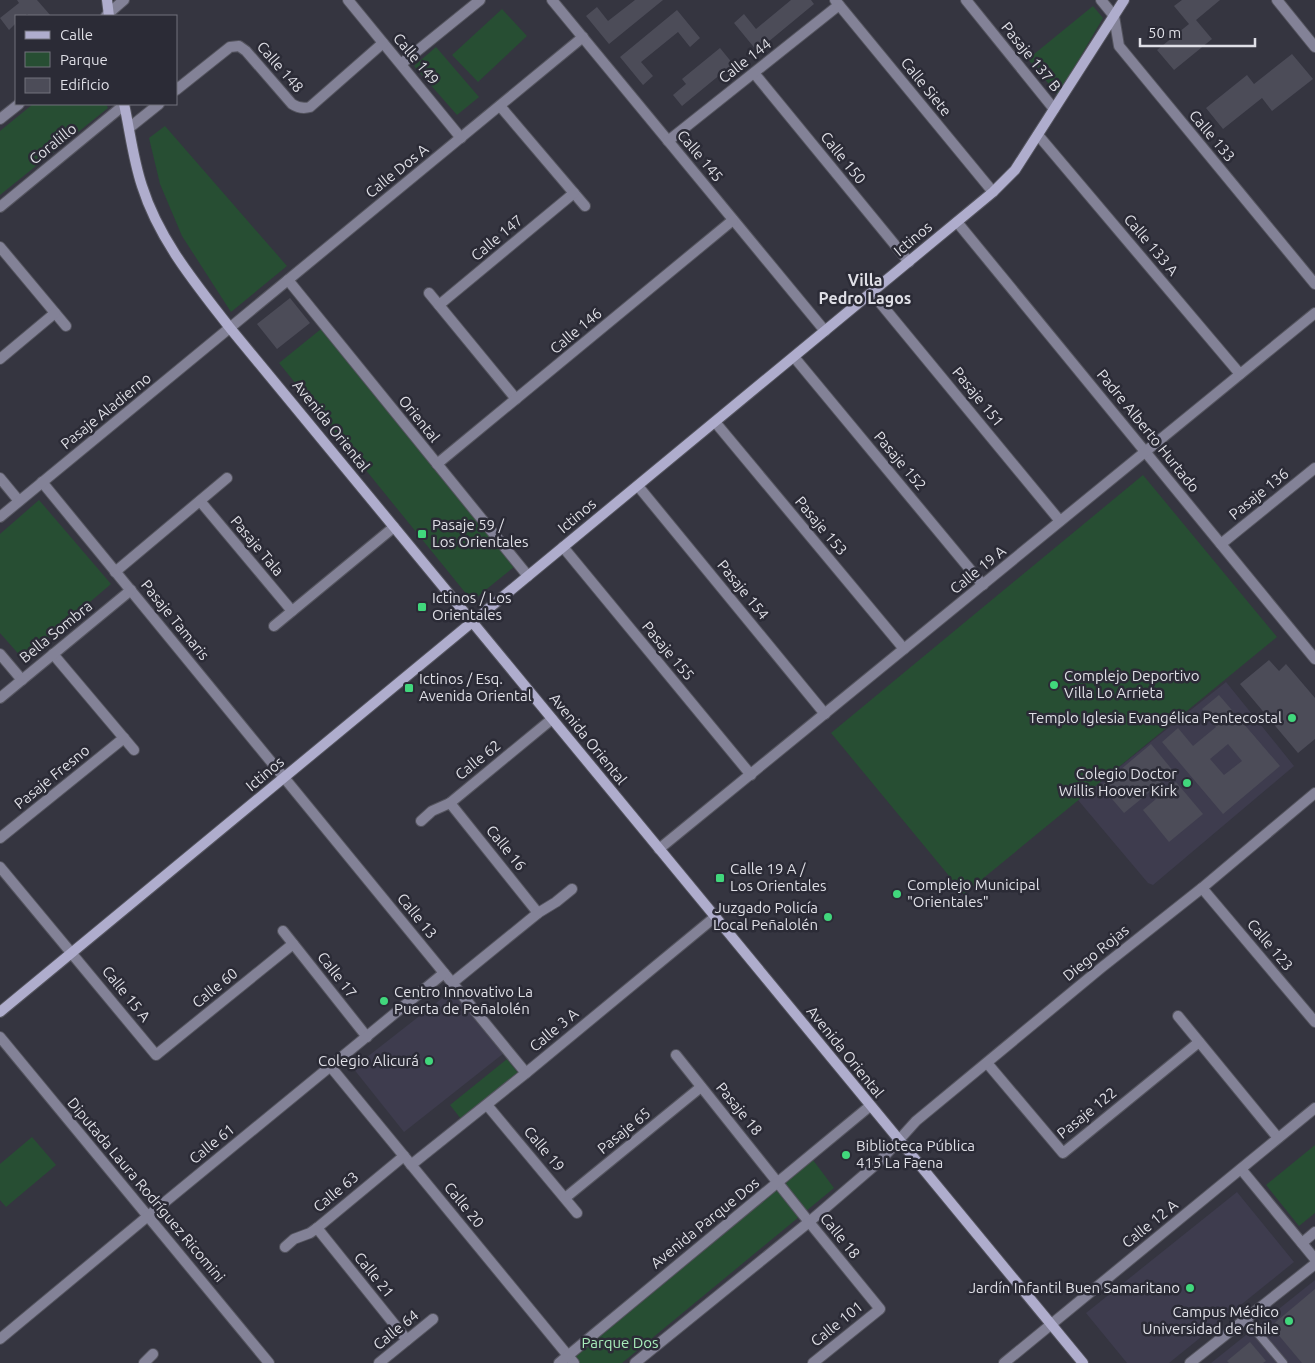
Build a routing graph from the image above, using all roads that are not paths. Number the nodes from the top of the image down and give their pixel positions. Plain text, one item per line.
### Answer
1 (107, 0) edge
2 (124, 0) edge
3 (348, 0) edge
4 (479, 0) edge
5 (552, 0) edge
6 (966, 0) edge
7 (1101, 0) edge
8 (1124, 0) edge
9 (1277, 0) edge
10 (837, 3) edge
11 (108, 15) edge
12 (1114, 16) junction
13 (583, 37) junction
14 (383, 43) junction
15 (1315, 47) edge
16 (401, 64) junction
17 (754, 74) junction
18 (178, 88) edge
19 (18, 105) edge
20 (123, 105) edge
21 (124, 105) edge
22 (158, 105) edge
23 (500, 106) junction
24 (1054, 109) junction
25 (0, 119) edge
26 (129, 128) junction
27 (1038, 135) junction
28 (461, 138) junction
29 (668, 141) junction
30 (993, 192) junction
31 (574, 193) junction
32 (585, 206) dead end
33 (0, 207) edge
34 (734, 220) junction
35 (957, 222) junction
36 (0, 247) edge
37 (909, 262) junction
38 (288, 280) junction
39 (1315, 284) edge
40 (872, 292) junction
41 (429, 293) dead end
42 (439, 305) junction
43 (55, 313) junction
44 (1315, 314) edge
45 (66, 326) dead end
46 (230, 328) junction
47 (825, 331) junction
48 (794, 357) junction
49 (0, 359) edge
50 (1240, 374) junction
51 (516, 399) junction
52 (715, 422) junction
53 (1146, 452) junction
54 (437, 464) junction
55 (1315, 468) edge
56 (0, 478) edge
57 (227, 478) dead end
58 (42, 482) junction
59 (638, 486) junction
60 (19, 501) junction
61 (200, 501) junction
62 (0, 517) edge
63 (1060, 521) junction
64 (394, 527) junction
65 (1221, 544) junction
66 (563, 547) junction
67 (115, 572) junction
68 (528, 576) junction
69 (983, 584) junction
70 (131, 590) junction
71 (292, 611) junction
72 (472, 622) junction
73 (274, 626) dead end
74 (904, 649) junction
75 (0, 654) edge
76 (52, 654) junction
77 (1315, 659) edge
78 (22, 680) junction
79 (0, 698) edge
80 (825, 714) junction
81 (552, 720) junction
82 (124, 738) junction
83 (134, 750) dead end
84 (751, 775) junction
85 (284, 777) junction
86 (1315, 793) edge
87 (450, 803) junction
88 (421, 821) dead end
89 (0, 838) edge
90 (659, 849) junction
91 (0, 866) edge
92 (1202, 888) junction
93 (572, 889) dead end
94 (538, 913) junction
95 (715, 917) junction
96 (283, 931) dead end
97 (293, 944) junction
98 (72, 952) junction
99 (444, 973) junction
100 (452, 983) junction
101 (0, 1012) edge
102 (1178, 1016) dead end
103 (1315, 1022) edge
104 (0, 1037) edge
105 (367, 1037) junction
106 (1199, 1042) junction
107 (156, 1055) joint
108 (676, 1055) dead end
109 (987, 1062) junction
110 (330, 1066) junction
111 (526, 1073) junction
112 (701, 1087) junction
113 (487, 1105) junction
114 (870, 1106) junction
115 (1315, 1108) edge
116 (1278, 1138) junction
117 (899, 1140) junction
118 (404, 1156) junction
119 (411, 1165) junction
120 (1241, 1169) junction
121 (778, 1182) junction
122 (565, 1198) junction
123 (577, 1213) dead end
124 (148, 1216) junction
125 (809, 1222) junction
126 (317, 1228) junction
127 (1315, 1232) edge
128 (1302, 1243) junction
129 (285, 1247) dead end
130 (1315, 1259) edge
131 (1315, 1264) edge
132 (880, 1309) joint
133 (1246, 1319) junction
134 (433, 1320) dead end
135 (1051, 1324) junction
136 (0, 1339) edge
137 (407, 1340) junction
138 (153, 1354) dead end
139 (571, 1359) edge
140 (144, 1363) edge
141 (269, 1363) edge
142 (379, 1363) edge
143 (559, 1363) edge
144 (636, 1363) edge
145 (813, 1363) edge
146 (1004, 1363) edge
147 (1083, 1363) edge
148 (1190, 1363) edge
149 (1283, 1363) edge

1 - 11 main road
2 - 11 street
3 - 14 street, Calle 149
4 - 16 street
5 - 13 street, Calle 145
6 - 24 street, Pasaje 137 B
7 - 12 street, Calle 133
8 - 12 main road, Ictinos
9 - 15 street
10 - 17 street, Calle 144
10 - 30 street, Calle Siete
12 - 24 main road, Ictinos
12 - 39 street, Calle 133
13 - 23 street, Calle Dos A
13 - 29 street, Calle 145
14 - 16 street, Calle 149
14 - 18 street, Calle 148
16 - 28 street, Calle 149
17 - 29 street, Calle 144
17 - 37 street, Calle 150
19 - 25 street
20 - 33 street, Coralillo
21 - 26 main road, Avenida Oriental
22 - 26 street
23 - 28 street, Calle Dos A
23 - 31 street
24 - 27 main road, Ictinos
26 - 46 main road, Avenida Oriental
27 - 30 main road, Ictinos
27 - 50 street, Calle 133 A
28 - 38 street, Calle Dos A
29 - 34 street, Calle 145
30 - 35 main road, Ictinos
31 - 32 street
31 - 42 street, Calle 147
34 - 47 street, Calle 145
34 - 51 street, Calle 146
35 - 37 main road, Ictinos
35 - 53 street, Padre Alberto Hurtado
36 - 43 street
37 - 40 main road, Ictinos
38 - 46 street, Calle Dos A
38 - 54 street, Oriental
40 - 47 main road, Ictinos
40 - 63 street, Pasaje 151
41 - 42 street
42 - 51 street
43 - 45 street
43 - 49 street
44 - 50 street, Calle 19 A
46 - 58 street, Pasaje Aladierno
46 - 64 main road, Avenida Oriental
47 - 48 main road, Ictinos
48 - 52 main road, Ictinos
48 - 69 street, Pasaje 152
50 - 53 street, Calle 19 A
51 - 54 street, Calle 146
52 - 59 main road, Ictinos
52 - 74 street, Pasaje 153
53 - 63 street, Calle 19 A
53 - 65 street, Padre Alberto Hurtado
54 - 68 street, Oriental
55 - 65 street, Pasaje 136
56 - 60 street
57 - 61 street
58 - 60 street, Pasaje Aladierno
58 - 67 street, Pasaje Tamaris
59 - 66 main road, Ictinos
59 - 80 street, Pasaje 154
60 - 62 street, Pasaje Aladierno
61 - 67 street
61 - 71 street, Pasaje Tala
63 - 69 street, Calle 19 A
64 - 71 street
64 - 72 main road, Avenida Oriental
65 - 77 street, Padre Alberto Hurtado
66 - 68 main road, Ictinos
66 - 84 street, Pasaje 155
67 - 70 street, Pasaje Tamaris
68 - 72 main road, Ictinos
69 - 74 street, Calle 19 A
70 - 76 street, Bella Sombra
70 - 85 street, Pasaje Tamaris
71 - 73 street
72 - 81 main road, Avenida Oriental
72 - 85 main road, Ictinos
74 - 80 street, Calle 19 A
75 - 78 street
76 - 78 street, Bella Sombra
76 - 82 street
78 - 79 street, Bella Sombra
80 - 84 street, Calle 19 A
81 - 87 street, Calle 62
81 - 90 main road, Avenida Oriental
82 - 83 street
82 - 89 street, Pasaje Fresno
84 - 90 street, Calle 19 A
85 - 98 main road, Ictinos
85 - 99 street, Calle 13
86 - 92 street, Diego Rojas
87 - 88 street, Calle 62
87 - 94 street, Calle 16
90 - 95 main road, Avenida Oriental
91 - 98 street
92 - 103 street, Calle 123
92 - 109 street, Diego Rojas
93 - 94 street
94 - 100 street
95 - 111 street, Calle 3 A
95 - 114 main road, Avenida Oriental
96 - 97 street, Calle 17
97 - 105 street, Calle 17
97 - 107 street, Calle 60
98 - 101 main road, Ictinos
98 - 107 street, Calle 15 A
99 - 100 street, Calle 13
99 - 105 street, Calle 61
100 - 111 street, Calle 13
102 - 106 street
104 - 124 street, Diputada Laura Rodríguez Ricomini
105 - 110 street, Calle 61
106 - 109 street, Pasaje 122
106 - 116 street
108 - 112 street, Pasaje 18
109 - 117 street, Diego Rojas
110 - 118 street, Calle 20
110 - 124 street, Calle 61
111 - 113 street, Calle 3 A
112 - 121 street, Pasaje 18
112 - 122 street, Pasaje 65
113 - 119 street, Calle 3 A
113 - 122 street, Calle 19
114 - 117 main road, Avenida Oriental
114 - 121 street, Avenida Parque Dos
115 - 116 street, Calle 12 A
116 - 120 street, Calle 12 A
117 - 125 street
117 - 135 main road, Avenida Oriental
118 - 119 street, Calle 20
118 - 126 street, Calle 63
119 - 139 street, Calle 20
120 - 128 street
120 - 135 street, Calle 12 A
121 - 125 street, Calle 18
121 - 139 street, Avenida Parque Dos
122 - 123 street, Calle 19
124 - 136 street, Calle 61
124 - 141 street, Diputada Laura Rodríguez Ricomini
125 - 132 street, Calle 18
125 - 144 street
126 - 129 street, Calle 63
126 - 137 street, Calle 21
127 - 128 street
128 - 130 street
131 - 133 street
132 - 145 street, Calle 101
133 - 148 street
133 - 149 lane
134 - 137 street, Calle 64
135 - 146 street, Calle 12 A
135 - 147 main road, Avenida Oriental
137 - 142 street, Calle 64
138 - 140 street
139 - 143 street, Avenida Parque Dos

